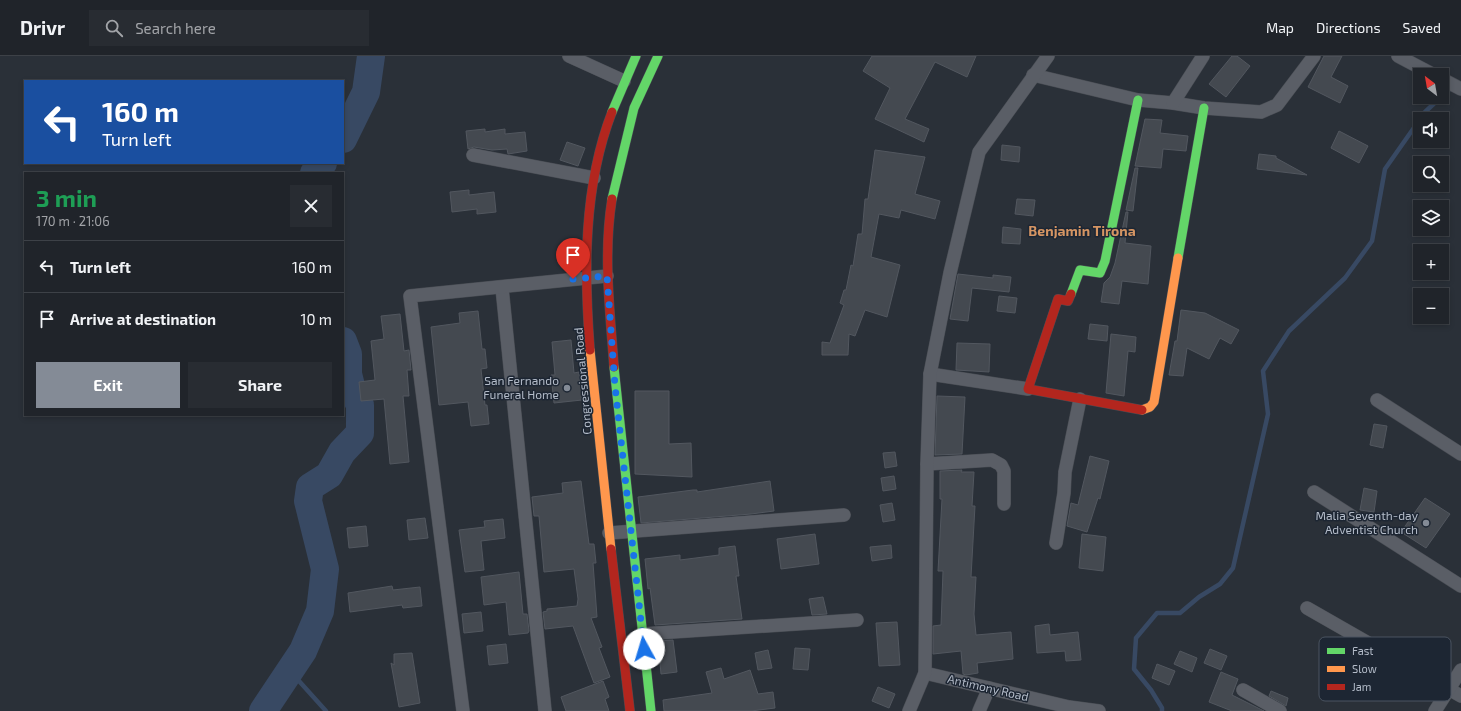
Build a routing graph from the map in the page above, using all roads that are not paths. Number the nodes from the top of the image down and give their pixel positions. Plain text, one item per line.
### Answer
1 (569, 56) edge
2 (636, 56) edge
3 (658, 56) edge
4 (1048, 56) edge
5 (1203, 56) edge
6 (1314, 56) edge
7 (1398, 56) edge
8 (1421, 68) edge
9 (1033, 74) junction
10 (624, 81) junction
11 (1449, 83) edge
12 (1460, 89) edge
13 (1138, 100) junction
14 (615, 103) junction
15 (1173, 103) junction
16 (634, 108) junction
17 (1204, 108) junction
18 (473, 155) dead end
19 (594, 178) junction
20 (607, 276) junction
21 (587, 277) junction
22 (502, 288) junction
23 (930, 374) junction
24 (1028, 389) junction
25 (1080, 399) junction
26 (1377, 400) dead end
27 (1461, 454) edge
28 (927, 464) junction
29 (1314, 492) dead end
30 (1004, 504) dead end
31 (844, 515) dead end
32 (632, 532) junction
33 (609, 533) junction
34 (1056, 543) dead end
35 (1461, 586) edge
36 (1307, 608) dead end
37 (857, 620) dead end
38 (642, 634) junction
39 (1358, 637) edge
40 (1461, 670) edge
41 (925, 673) junction
42 (1451, 686) edge
43 (989, 688) junction
44 (1243, 690) dead end
45 (1451, 690) edge
46 (1461, 696) edge
47 (1441, 701) edge
48 (1068, 709) edge
49 (463, 711) edge
50 (545, 711) edge
51 (630, 711) edge
52 (651, 711) edge
53 (909, 711) edge
54 (979, 711) edge
55 (1099, 711) edge
56 (1280, 711) edge
57 (1435, 711) edge

1 - 10 street
2 - 10 main road, Congressional Road
3 - 16 main road
4 - 9 street
5 - 15 street
6 - 17 street
7 - 8 street
9 - 13 street
9 - 23 street
10 - 14 main road, Congressional Road
11 - 12 street
13 - 15 street
13 - 24 main road
14 - 16 main road
14 - 19 main road, Congressional Road
15 - 17 street
16 - 20 main road
17 - 25 main road
18 - 19 street
19 - 21 main road, Congressional Road
20 - 21 street
20 - 32 main road
21 - 22 street
21 - 33 main road, Congressional Road
22 - 49 street
22 - 50 street
23 - 24 street
23 - 28 street
24 - 25 main road
25 - 34 street
26 - 27 street
28 - 30 street
28 - 41 street
29 - 35 street
31 - 32 street
32 - 33 street
32 - 38 main road
33 - 51 main road, Congressional Road
36 - 39 street
37 - 38 street
38 - 52 main road
40 - 42 street
41 - 43 street, Antimony Road
41 - 53 street
43 - 48 street, Antimony Road
43 - 54 street
44 - 56 street
45 - 46 street
47 - 57 street
48 - 55 street, Antimony Road

